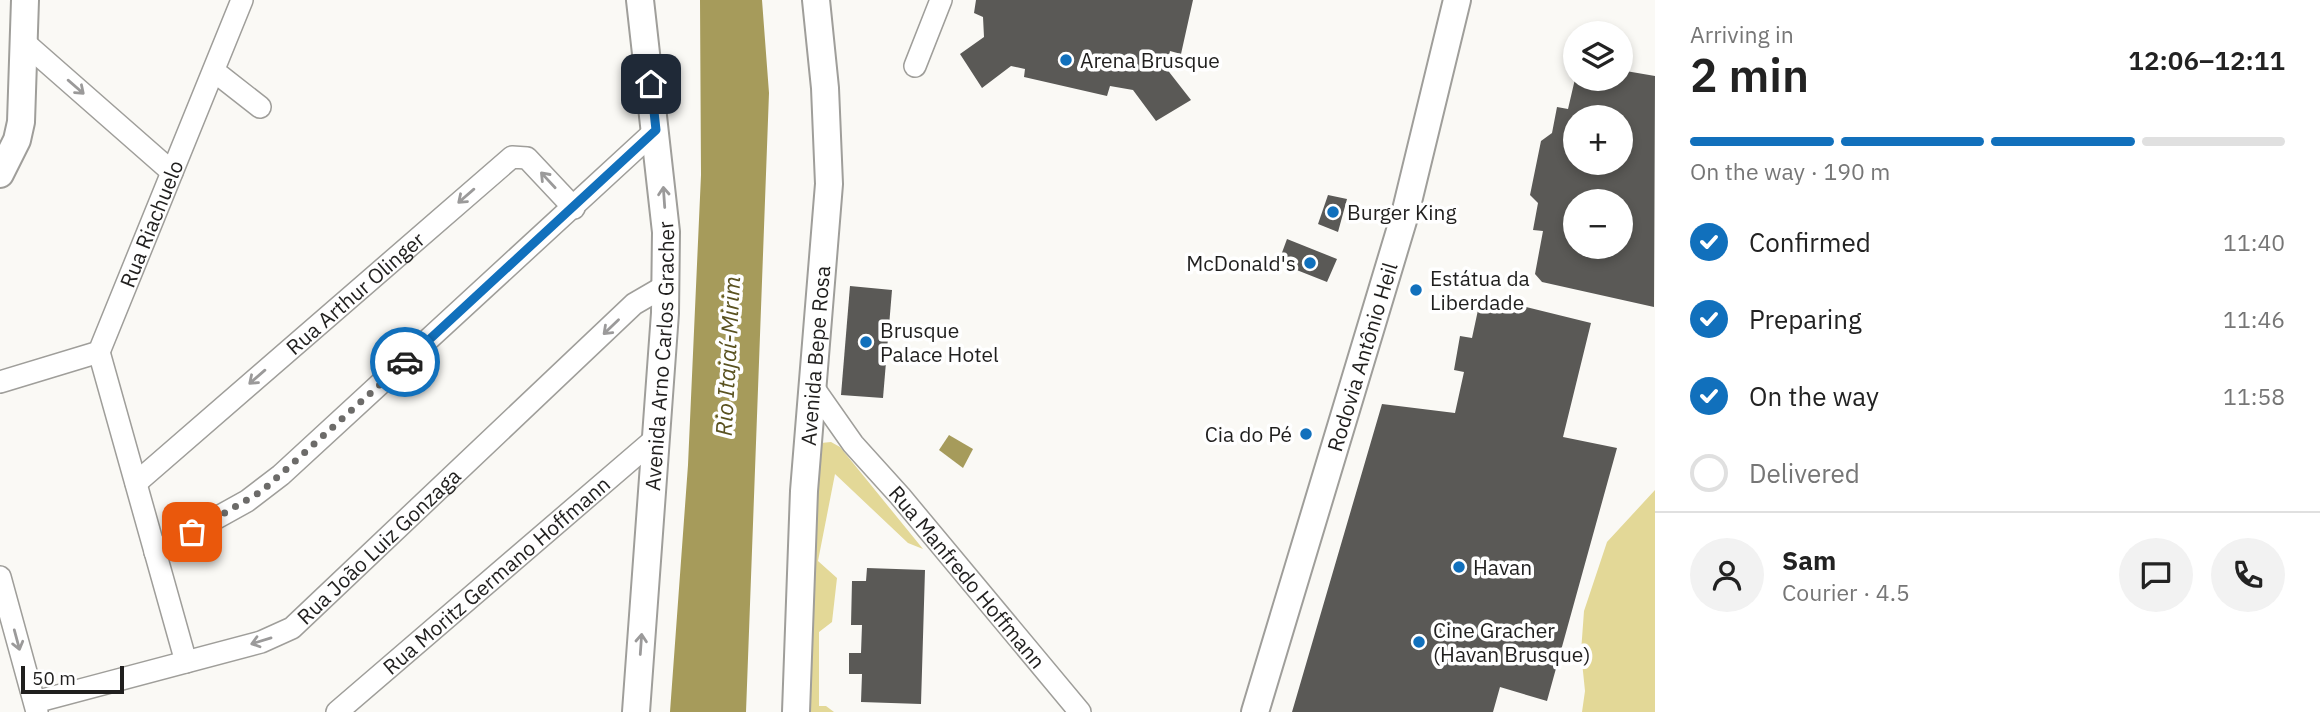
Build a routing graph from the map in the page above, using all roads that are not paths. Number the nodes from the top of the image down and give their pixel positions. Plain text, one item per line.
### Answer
1 (25, 0) edge
2 (242, 0) edge
3 (640, 0) edge
4 (941, 0) edge
5 (1457, 0) edge
6 (819, 8) edge
7 (25, 43) junction
8 (915, 66) dead end
9 (214, 71) junction
10 (260, 107) dead end
11 (656, 130) junction
12 (172, 172) junction
13 (0, 174) edge
14 (574, 208) junction
15 (664, 286) junction
16 (99, 352) junction
17 (0, 382) edge
18 (813, 387) junction
19 (656, 438) junction
20 (853, 444) junction
21 (808, 447) junction
22 (136, 483) junction
23 (155, 552) junction
24 (0, 577) edge
25 (186, 662) junction
26 (36, 707) edge
27 (337, 712) edge
28 (636, 712) edge
29 (796, 712) edge
30 (1080, 712) edge
31 (1255, 712) edge

1 - 7 main road
2 - 9 street, Rua Riachuelo
3 - 11 main road, Avenida Arno Carlos Gracher
4 - 8 street
5 - 31 main road, Rodovia Antônio Heil
6 - 18 main road, Avenida Bepe Rosa
7 -> 12 street
7 - 13 main road
9 - 10 street
9 - 12 street, Rua Riachuelo
11 - 14 street
15 -> 11 main road, Avenida Arno Carlos Gracher
12 - 16 street, Rua Riachuelo
14 -> 22 street, Rua Arthur Olinger
14 - 23 street
15 - 19 main road, Avenida Arno Carlos Gracher
15 -> 25 street, Rua João Luiz Gonzaga
16 - 17 street
16 - 22 street
18 - 20 street, Rua Manfredo Hoffmann
18 - 21 main road, Avenida Bepe Rosa
19 - 27 street, Rua Moritz Germano Hoffmann
28 -> 19 main road, Avenida Arno Carlos Gracher
20 - 21 street, Rua Manfredo Hoffmann
20 - 30 street, Rua Manfredo Hoffmann
21 - 29 main road, Avenida Bepe Rosa
22 - 23 street
23 - 25 street
24 -> 26 street
25 - 26 street, Rua João Luiz Gonzaga

